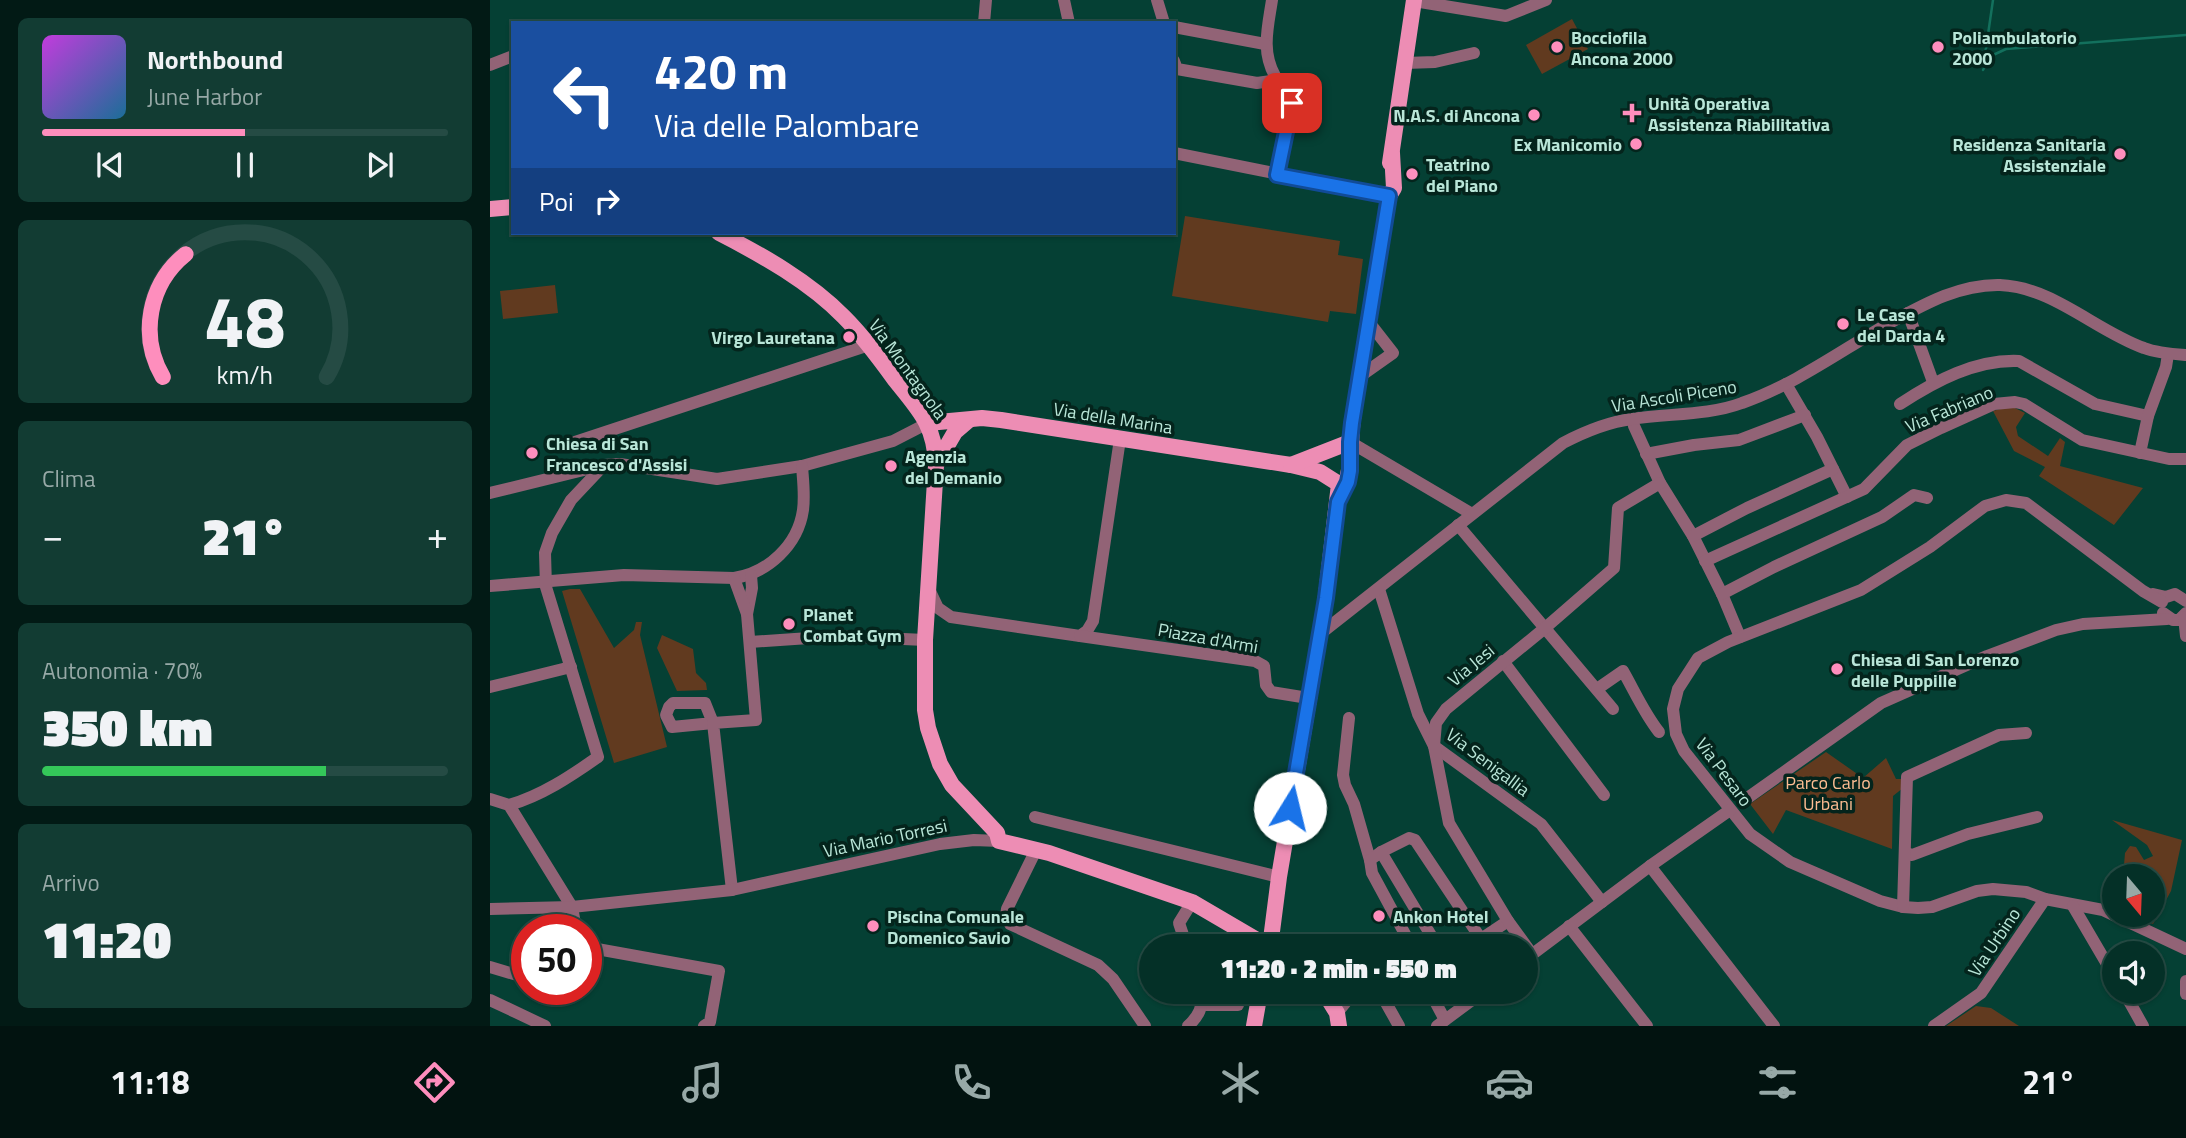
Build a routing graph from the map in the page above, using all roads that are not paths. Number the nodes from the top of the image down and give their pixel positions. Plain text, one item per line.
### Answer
1 (986, 0) edge
2 (1064, 0) edge
3 (1157, 0) edge
4 (1272, 0) edge
5 (1414, 0) edge
6 (1546, 0) edge
7 (984, 21) edge
8 (1069, 21) edge
9 (1163, 21) edge
10 (1176, 27) edge
11 (1265, 44) junction
12 (1474, 53) dead end
13 (511, 56) edge
14 (1405, 64) junction
15 (490, 65) edge
16 (1176, 66) edge
17 (1277, 79) junction
18 (1176, 153) edge
19 (1277, 175) junction
20 (1389, 196) junction
21 (511, 206) edge
22 (490, 209) edge
23 (722, 235) edge
24 (1908, 313) junction
25 (1368, 321) junction
26 (869, 345) junction
27 (2168, 354) junction
28 (2186, 355) edge
29 (1359, 377) junction
30 (1933, 382) junction
31 (1786, 384) junction
32 (1900, 404) dead end
33 (1805, 415) junction
34 (2148, 416) junction
35 (969, 420) junction
36 (928, 423) junction
37 (1634, 426) dead end
38 (1120, 439) junction
39 (1350, 442) junction
40 (569, 443) dead end
41 (2140, 453) junction
42 (1646, 454) junction
43 (2186, 459) edge
44 (604, 465) junction
45 (936, 465) junction
46 (1291, 465) junction
47 (802, 466) junction
48 (1833, 469) junction
49 (1660, 483) junction
50 (490, 493) edge
51 (1847, 497) junction
52 (1927, 498) dead end
53 (1338, 502) junction
54 (1472, 514) junction
55 (1458, 524) junction
56 (1693, 536) junction
57 (1705, 561) junction
58 (751, 575) junction
59 (734, 578) junction
60 (545, 581) junction
61 (490, 586) edge
62 (928, 589) junction
63 (1379, 589) junction
64 (1722, 594) junction
65 (2185, 599) edge
66 (2164, 607) junction
67 (747, 614) junction
68 (2185, 615) edge
69 (951, 617) junction
70 (1545, 628) junction
71 (1320, 634) junction
72 (1080, 636) junction
73 (2186, 636) edge
74 (1740, 637) junction
75 (925, 640) junction
76 (750, 642) junction
77 (1503, 661) junction
78 (571, 667) junction
79 (925, 682) junction
80 (490, 687) edge
81 (1597, 689) junction
82 (1308, 698) junction
83 (1613, 709) dead end
84 (1349, 718) dead end
85 (1660, 732) dead end
86 (2026, 733) dead end
87 (1434, 746) junction
88 (1604, 794) dead end
89 (490, 799) edge
90 (1746, 799) dead end
91 (509, 805) junction
92 (1730, 810) junction
93 (1035, 817) dead end
94 (2036, 817) dead end
95 (999, 841) junction
96 (1037, 850) junction
97 (1906, 853) junction
98 (1376, 856) junction
99 (1650, 866) junction
100 (1279, 877) junction
101 (732, 890) junction
102 (2045, 900) junction
103 (1192, 902) junction
104 (1602, 902) junction
105 (2073, 906) junction
106 (572, 907) junction
107 (1903, 907) junction
108 (490, 909) edge
109 (573, 914) edge
110 (1508, 921) junction
111 (1569, 926) junction
112 (1183, 934) edge
113 (1247, 934) edge
114 (1271, 934) edge
115 (1405, 934) edge
116 (1429, 934) edge
117 (1516, 934) edge
118 (2186, 949) edge
119 (602, 950) edge
120 (1538, 950) edge
121 (2102, 956) edge
122 (490, 967) edge
123 (511, 973) edge
124 (2186, 981) edge
125 (2186, 993) edge
126 (490, 1000) edge
127 (1200, 1004) edge
128 (1233, 1004) edge
129 (1257, 1004) edge
130 (1387, 1004) edge
131 (1434, 1004) edge
132 (1467, 1004) edge
133 (2131, 1004) edge
134 (1238, 1005) dead end
135 (1441, 1023) edge
136 (545, 1026) edge
137 (704, 1026) edge
138 (1145, 1026) edge
139 (1188, 1026) edge
140 (1254, 1026) edge
141 (1399, 1026) edge
142 (1647, 1026) edge
143 (1774, 1026) edge
144 (1934, 1026) edge
145 (2143, 1026) edge

1 - 7 street
2 - 8 street
3 - 9 street
4 - 11 street
5 - 6 street
5 - 14 main road
10 - 11 street
11 - 17 street
12 - 14 street
13 - 15 street
14 - 20 main road
16 - 17 street
17 - 19 street
18 - 19 street
19 - 20 street
20 - 25 main road
21 - 22 main road
23 - 26 main road, Via Montagnola
24 - 27 street, Via Ascoli Piceno
24 - 30 street
24 - 31 street, Via Ascoli Piceno
25 - 29 main road
25 - 29 street
26 - 36 main road, Via Montagnola
26 - 40 street
27 - 28 street, Via Ascoli Piceno
27 - 34 street
29 - 39 main road
30 - 32 street
30 - 34 street
31 - 33 street
31 - 54 street, Via Ascoli Piceno
33 - 42 street
33 - 48 street
34 - 41 street
35 - 36 main road, Via della Marina
35 - 38 main road, Via della Marina
35 - 45 main road
36 - 45 main road, Via Montagnola
36 - 47 street
37 - 42 street
38 - 46 main road, Via della Marina
38 - 72 street
39 - 46 main road, Via della Marina
39 - 53 main road
39 - 54 street
41 - 43 street, Via Fabriano
41 - 51 street, Via Fabriano
42 - 49 street
44 - 47 street
44 - 50 street
44 - 60 street
45 - 62 main road, Via Montagnola
46 - 53 main road, Via della Marina
47 - 58 street
48 - 51 street
48 - 56 street
49 - 56 street
49 - 70 street, Via Jesi
51 - 57 street, Via Fabriano
52 - 64 street
53 - 71 main road
54 - 55 street, Via Ascoli Piceno
55 - 63 street, Via Ascoli Piceno
55 - 70 street
56 - 57 street
57 - 64 street
58 - 59 street
58 - 67 street
59 - 60 street
59 - 67 street
60 - 61 street
60 - 78 street
62 - 69 street
62 - 75 main road, Via Montagnola
63 - 71 street, Via Ascoli Piceno
63 - 87 street, Via Senigallia
64 - 74 street
65 - 66 street
66 - 68 street
66 - 74 street, Via Pesaro
66 - 90 street
67 - 76 street
68 - 73 street
69 - 72 street, Piazza d'Armi
69 - 79 street, Via Montagnola
70 - 77 street, Via Jesi
70 - 81 street
71 - 82 main road
72 - 82 street, Piazza d'Armi
74 - 92 street, Via Pesaro
75 - 76 street
75 - 79 main road, Via Montagnola
76 - 101 street
77 - 87 street, Via Jesi
77 - 88 street
78 - 80 street
78 - 91 street
79 - 95 main road, Via Montagnola
81 - 83 street
81 - 85 street
82 - 100 main road
84 - 98 street
86 - 97 street
87 - 104 street, Via Senigallia
87 - 110 street, Via Jesi
89 - 91 street
91 - 106 street
92 - 99 street
92 - 107 street, Via Pesaro
93 - 100 street
94 - 97 street
95 - 96 main road, Via Mario Torresi
95 - 101 street, Via Mario Torresi
96 - 103 main road, Via Mario Torresi
96 - 138 street
97 - 107 street
98 - 110 street
98 - 115 street
98 - 116 street
99 - 104 street
99 - 143 street
100 - 114 main road
101 - 106 street, Via Mario Torresi
102 - 105 street, Via Pesaro
102 - 107 street, Via Pesaro
102 - 144 street, Via Urbino
103 - 112 street
103 - 113 main road, Via Mario Torresi
104 - 111 street
105 - 118 street, Via Pesaro
105 - 121 street
106 - 108 street, Via Mario Torresi
106 - 109 street
110 - 117 street, Via Jesi
111 - 120 street
111 - 142 street
119 - 137 street
122 - 123 street
124 - 125 street
126 - 136 street
127 - 139 street
128 - 134 street
129 - 140 main road
130 - 141 street
131 - 135 street
132 - 135 street
133 - 145 street

